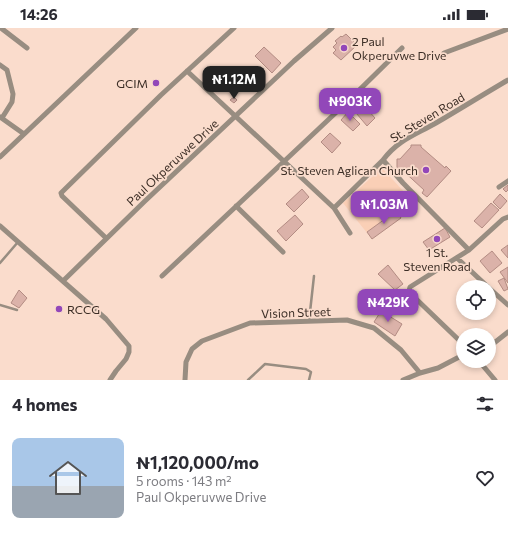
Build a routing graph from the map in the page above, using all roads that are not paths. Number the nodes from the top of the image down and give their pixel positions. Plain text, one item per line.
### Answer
1 (1, 28) edge
2 (136, 28) edge
3 (234, 28) edge
4 (332, 28) edge
5 (508, 29) edge
6 (27, 48) dead end
7 (402, 48) dead end
8 (444, 53) dead end
9 (0, 65) edge
10 (187, 71) junction
11 (508, 80) edge
12 (236, 116) junction
13 (1, 117) edge
14 (24, 134) junction
15 (0, 157) edge
16 (383, 160) junction
17 (284, 161) junction
18 (508, 181) edge
19 (499, 187) dead end
20 (236, 206) junction
21 (334, 208) junction
22 (508, 217) edge
23 (0, 226) edge
24 (350, 233) dead end
25 (106, 238) junction
26 (18, 242) junction
27 (469, 250) junction
28 (284, 252) dead end
29 (457, 258) junction
30 (0, 263) edge
31 (162, 276) dead end
32 (314, 276) dead end
33 (481, 280) edge
34 (62, 282) junction
35 (496, 294) edge
36 (0, 305) edge
37 (508, 305) edge
38 (17, 310) dead end
39 (310, 321) junction
40 (508, 332) edge
41 (456, 337) edge
42 (496, 341) edge
43 (456, 359) edge
44 (485, 368) edge
45 (420, 373) junction
46 (110, 380) edge
47 (185, 380) edge
48 (248, 380) edge
49 (309, 380) edge
50 (403, 380) edge
51 (495, 380) edge

1 - 6 street
2 - 14 street
3 - 10 street
4 - 12 street, Paul Okperuvwe Drive
5 - 8 street
7 - 17 street
9 - 13 street
10 - 12 street
10 - 25 street
11 - 16 street, St. Steven Road
12 - 17 street
12 - 25 street, Paul Okperuvwe Drive
13 - 14 street
14 - 15 street
16 - 21 street, St. Steven Road
16 - 27 street
17 - 20 street
17 - 21 street
18 - 19 street
20 - 28 street
20 - 31 street
21 - 24 street
22 - 27 street
23 - 26 street
25 - 34 street, Paul Okperuvwe Drive
26 - 30 lane
26 - 34 street
27 - 29 street
29 - 33 street
29 - 41 street
32 - 39 lane
34 - 46 street
35 - 37 street
36 - 38 lane
39 - 45 street, Vision Street
39 - 47 street, Vision Street
40 - 42 street
43 - 45 street
44 - 51 street
45 - 50 street
48 - 49 lane

